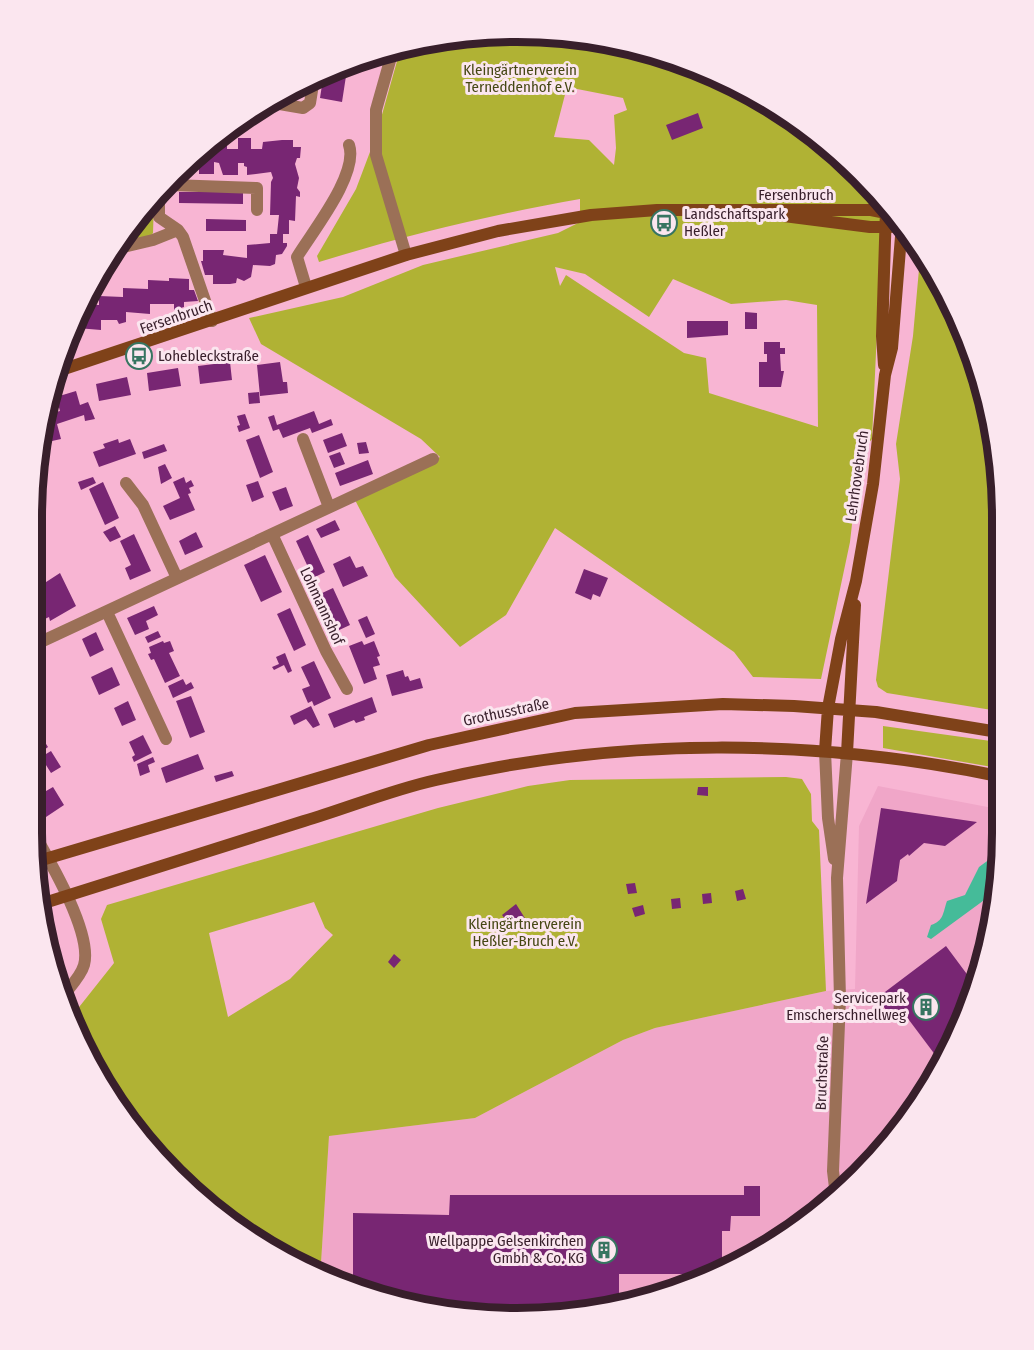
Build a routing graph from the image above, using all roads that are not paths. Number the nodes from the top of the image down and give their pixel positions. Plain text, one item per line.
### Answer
1 (390, 59) edge
2 (312, 89) edge
3 (283, 105) edge
4 (349, 145) dead end
5 (177, 185) edge
6 (159, 205) edge
7 (257, 210) dead end
8 (734, 210) junction
9 (879, 210) edge
10 (885, 217) edge
11 (893, 227) edge
12 (884, 228) junction
13 (178, 230) junction
14 (901, 238) edge
15 (127, 246) edge
16 (406, 255) junction
17 (306, 287) junction
18 (212, 321) junction
19 (66, 369) edge
20 (885, 375) junction
21 (303, 439) dead end
22 (433, 459) dead end
23 (126, 483) dead end
24 (329, 507) junction
25 (272, 534) junction
26 (177, 578) junction
27 (856, 581) junction
28 (107, 612) junction
29 (42, 641) edge
30 (347, 689) dead end
31 (828, 708) junction
32 (848, 709) junction
33 (992, 731) edge
34 (165, 739) dead end
35 (825, 751) junction
36 (847, 753) junction
37 (992, 775) edge
38 (42, 846) edge
39 (50, 858) junction
40 (43, 860) edge
41 (837, 878) junction
42 (66, 896) junction
43 (47, 902) edge
44 (68, 989) edge
45 (835, 1186) edge

1 - 16 street
2 - 3 street
4 - 17 street
5 - 7 street
6 - 13 street
8 - 9 main road, Fersenbruch
8 - 12 main road, Fersenbruch
8 - 16 main road, Fersenbruch
10 - 12 main road, Lehrhovebruch
11 - 12 main road, Fersenbruch
12 - 20 main road, Lehrhovebruch
13 - 15 street
13 - 18 street
14 - 20 main road, Lehrhovebruch
16 - 17 main road, Fersenbruch
17 - 18 main road, Fersenbruch
18 - 19 main road, Fersenbruch
20 - 27 main road, Lehrhovebruch
21 - 24 street
22 - 24 street
23 - 26 street
24 - 25 street
25 - 26 street
25 - 30 street, Lohmannshof
26 - 28 street
27 - 31 main road, Lehrhovebruch
27 - 32 main road, Lehrhovebruch
28 - 29 street
28 - 34 street
31 - 32 main road, Grothusstraße
31 - 35 main road, Lehrhovebruch
31 - 39 main road, Grothusstraße
32 - 33 main road, Grothusstraße
32 - 36 main road, Lehrhovebruch
35 - 36 main road
35 - 41 street, Bruchstraße
35 - 42 main road
36 - 37 main road
36 - 41 street, Bruchstraße
38 - 39 street
39 - 40 main road, Grothusstraße
39 - 42 street
41 - 45 street, Bruchstraße
42 - 43 main road
42 - 44 street

